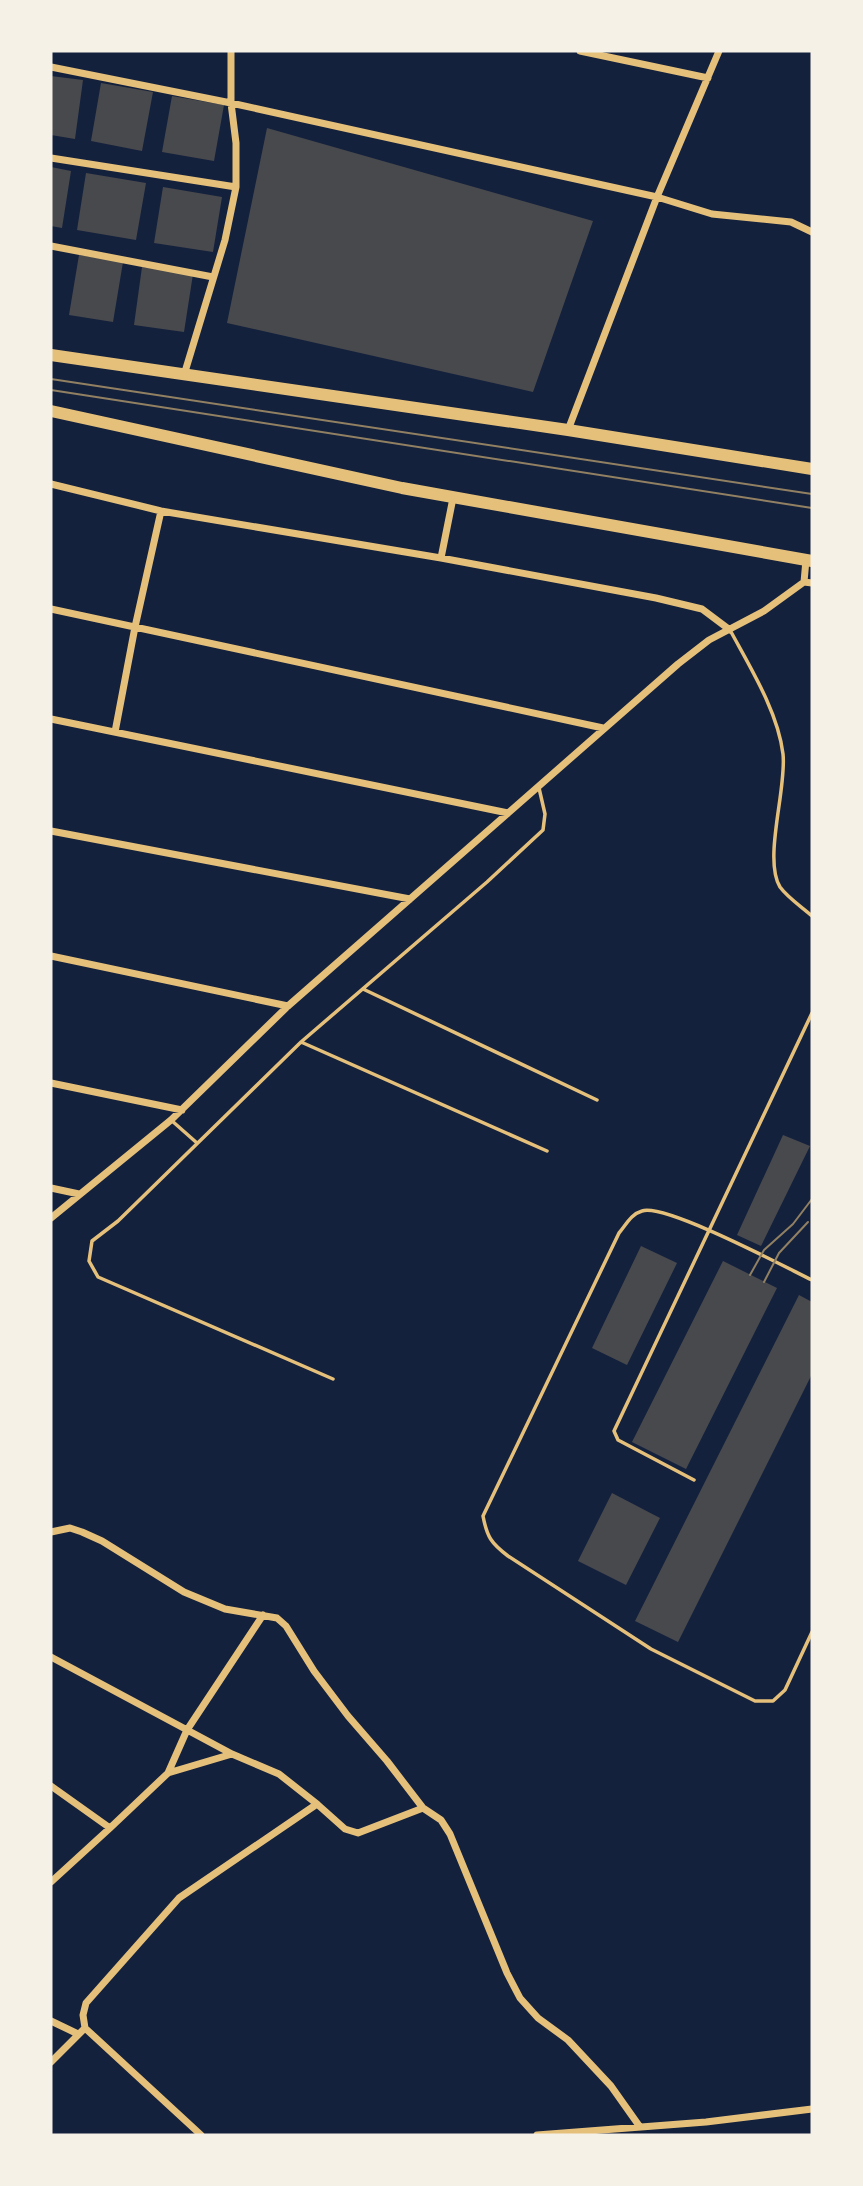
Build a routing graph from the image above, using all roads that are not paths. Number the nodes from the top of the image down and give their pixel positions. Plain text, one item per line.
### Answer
1 (231, 51) edge
2 (580, 51) edge
3 (719, 51) edge
4 (51, 67) edge
5 (708, 78) junction
6 (231, 103) junction
7 (51, 158) edge
8 (236, 187) junction
9 (657, 197) junction
10 (812, 232) edge
11 (51, 246) edge
12 (213, 277) junction
13 (51, 355) edge
14 (184, 375) junction
15 (51, 411) edge
16 (568, 430) junction
17 (812, 469) edge
18 (51, 484) edge
19 (453, 498) junction
20 (161, 511) junction
21 (441, 558) junction
22 (809, 560) edge
23 (808, 583) edge
24 (51, 609) edge
25 (135, 627) junction
26 (730, 630) junction
27 (51, 719) edge
28 (603, 728) junction
29 (115, 732) junction
30 (538, 786) junction
31 (509, 813) junction
32 (51, 831) edge
33 (410, 899) junction
34 (812, 916) edge
35 (51, 956) edge
36 (363, 989) junction
37 (288, 1006) junction
38 (812, 1013) edge
39 (301, 1042) junction
40 (51, 1083) edge
41 (597, 1100) dead end
42 (182, 1110) junction
43 (171, 1120) junction
44 (197, 1143) junction
45 (547, 1151) dead end
46 (51, 1188) edge
47 (79, 1194) junction
48 (51, 1217) edge
49 (708, 1230) junction
50 (812, 1280) edge
51 (333, 1379) dead end
52 (694, 1480) dead end
53 (51, 1532) edge
54 (263, 1615) junction
55 (812, 1632) edge
56 (51, 1657) edge
57 (187, 1730) junction
58 (232, 1754) junction
59 (168, 1773) junction
60 (51, 1786) edge
61 (317, 1804) junction
62 (422, 1808) junction
63 (110, 1828) junction
64 (51, 1882) edge
65 (51, 2021) edge
66 (85, 2028) junction
67 (78, 2035) junction
68 (51, 2062) edge
69 (812, 2109) edge
70 (640, 2127) junction
71 (588, 2133) edge
72 (201, 2135) edge
73 (537, 2135) edge

1 - 6 street
2 - 5 street
3 - 5 street
4 - 6 street
5 - 9 street
6 - 8 street
6 - 9 street
7 - 8 street
8 - 12 street
9 - 10 street
9 - 16 street
11 - 12 street
12 - 14 street
13 - 14 main road
14 - 16 main road
15 - 19 main road
16 - 17 main road
18 - 20 street
19 - 21 street
19 - 22 main road
20 - 21 street
20 - 25 street
21 - 26 street
22 - 23 street
23 - 26 street
24 - 25 street
25 - 28 street
25 - 29 street
26 - 28 street
26 - 34 lane
27 - 29 street
28 - 30 street
29 - 31 street
30 - 31 street
30 - 36 lane
31 - 33 street
32 - 33 street
33 - 37 street
35 - 37 street
36 - 39 lane
36 - 41 lane
37 - 42 street
38 - 49 lane
39 - 44 lane
39 - 45 lane
40 - 42 street
42 - 43 street
43 - 44 lane
43 - 47 street
44 - 51 lane
46 - 47 street
47 - 48 street
49 - 50 lane
49 - 52 lane
49 - 55 lane
53 - 54 street
54 - 57 street
54 - 62 street
56 - 57 street
57 - 58 street
57 - 59 street
58 - 59 street
58 - 61 street
59 - 63 street
60 - 63 street
61 - 62 street
61 - 66 street
62 - 70 street
63 - 64 street
65 - 67 street
66 - 67 street
66 - 72 street
67 - 68 street
69 - 70 street
70 - 71 street
71 - 73 street

